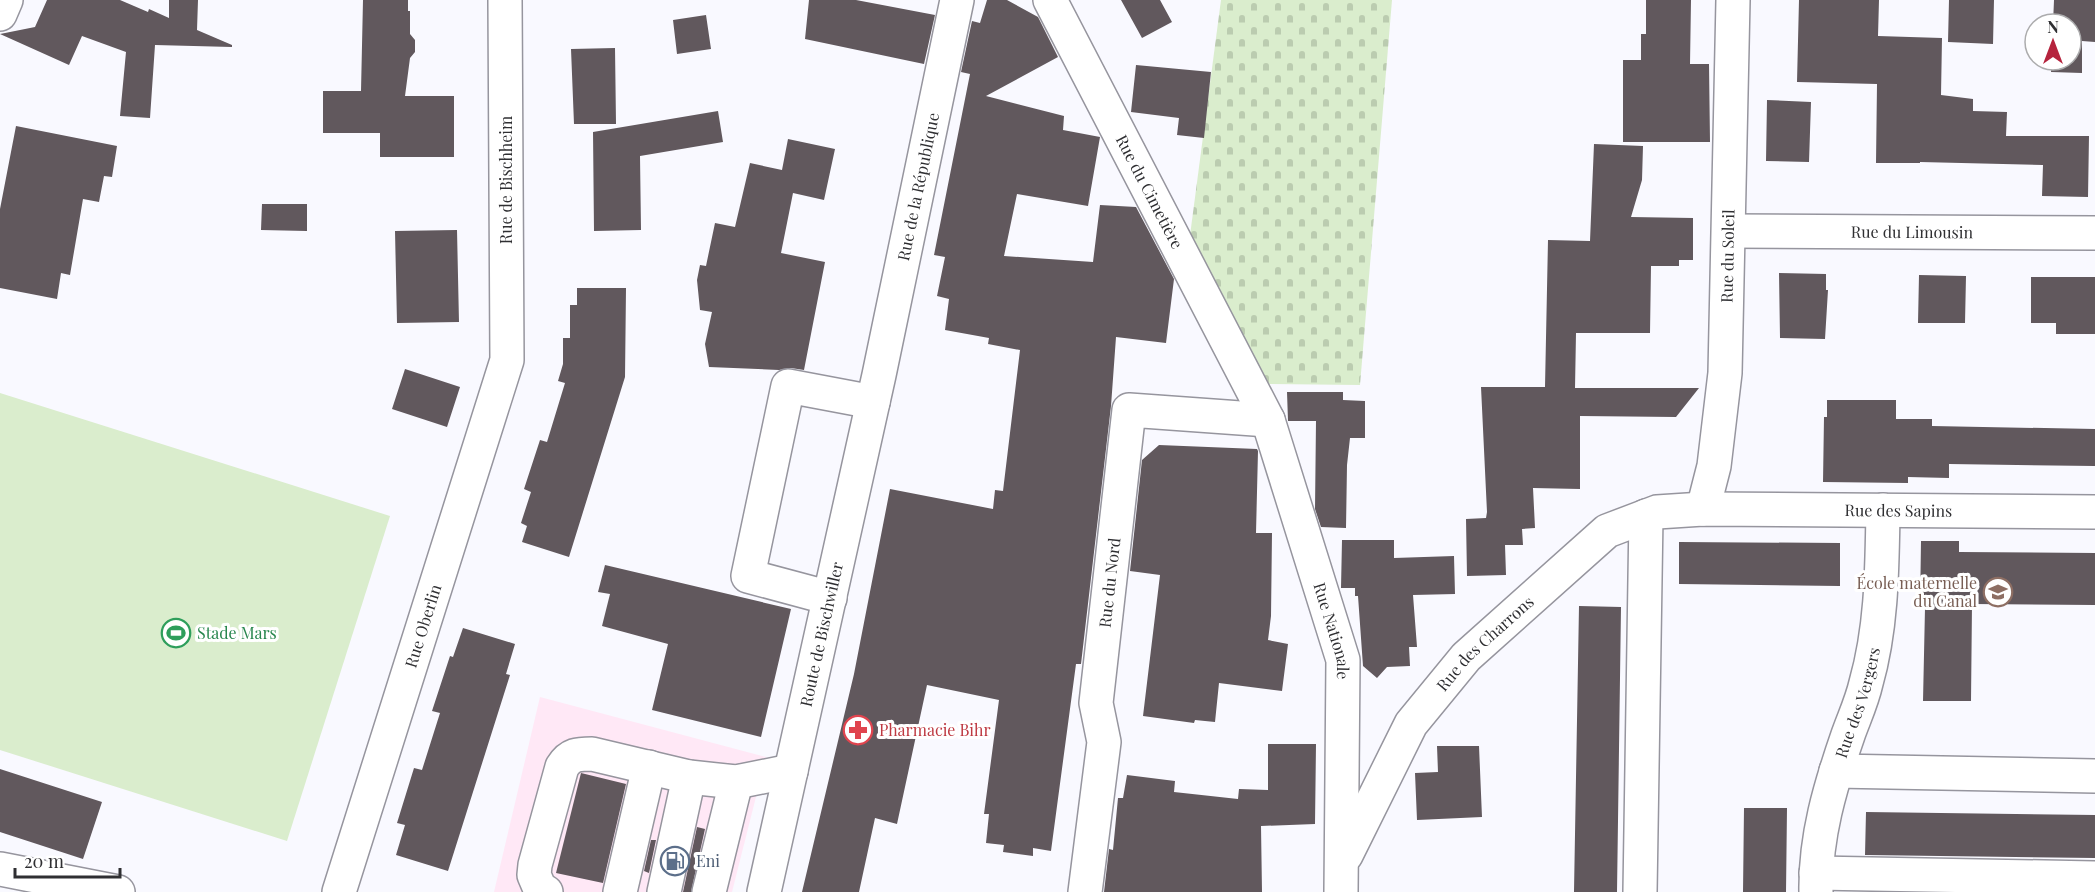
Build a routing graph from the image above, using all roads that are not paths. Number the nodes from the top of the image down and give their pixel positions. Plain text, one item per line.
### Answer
1 (6, 0) edge
2 (505, 0) edge
3 (957, 0) edge
4 (1050, 0) edge
5 (1733, 0) edge
6 (0, 14) edge
7 (1729, 231) junction
8 (2095, 233) edge
9 (507, 360) joint
10 (1249, 384) joint
11 (876, 389) junction
12 (1268, 420) junction
13 (1703, 509) junction
14 (1883, 510) junction
15 (2095, 512) edge
16 (1646, 516) junction
17 (830, 598) junction
18 (649, 767) junction
19 (791, 771) junction
20 (1836, 771) junction
21 (2095, 776) edge
22 (689, 777) junction
23 (736, 782) junction
24 (0, 869) edge
25 (1342, 878) edge
26 (2095, 878) edge
27 (1816, 883) edge
28 (64, 887) edge
29 (118, 892) edge
30 (339, 892) edge
31 (546, 892) edge
32 (620, 892) edge
33 (664, 892) edge
34 (709, 892) edge
35 (764, 892) edge
36 (1085, 892) edge
37 (1640, 892) edge

1 - 6 street
2 - 9 street, Rue de Bischheim
3 - 11 street, Rue de la République
4 - 10 street, Rue du Cimetière
5 - 7 street, Rue du Soleil
7 - 8 street, Rue du Limousin
7 - 13 street, Rue du Soleil
9 - 30 street, Rue Oberlin
10 - 12 street, Rue Nationale
11 - 17 street, Route de Bischwiller
11 - 17 street
12 - 25 street, Rue Nationale
12 - 36 street, Rue du Nord
13 - 14 street, Rue des Sapins
13 - 16 street, Rue des Charrons
14 - 15 street, Rue des Sapins
14 - 20 street, Rue des Vergers
16 - 25 street, Rue des Charrons
16 - 37 street
17 - 19 street, Route de Bischwiller
18 - 22 street
18 - 31 street
18 - 32 street
19 - 23 street
19 - 35 street, Route de Bischwiller
20 - 21 street
20 - 27 street, Rue des Vergers
22 - 23 street
22 - 33 street
23 - 34 street
24 - 28 street
26 - 27 street
28 - 29 street

